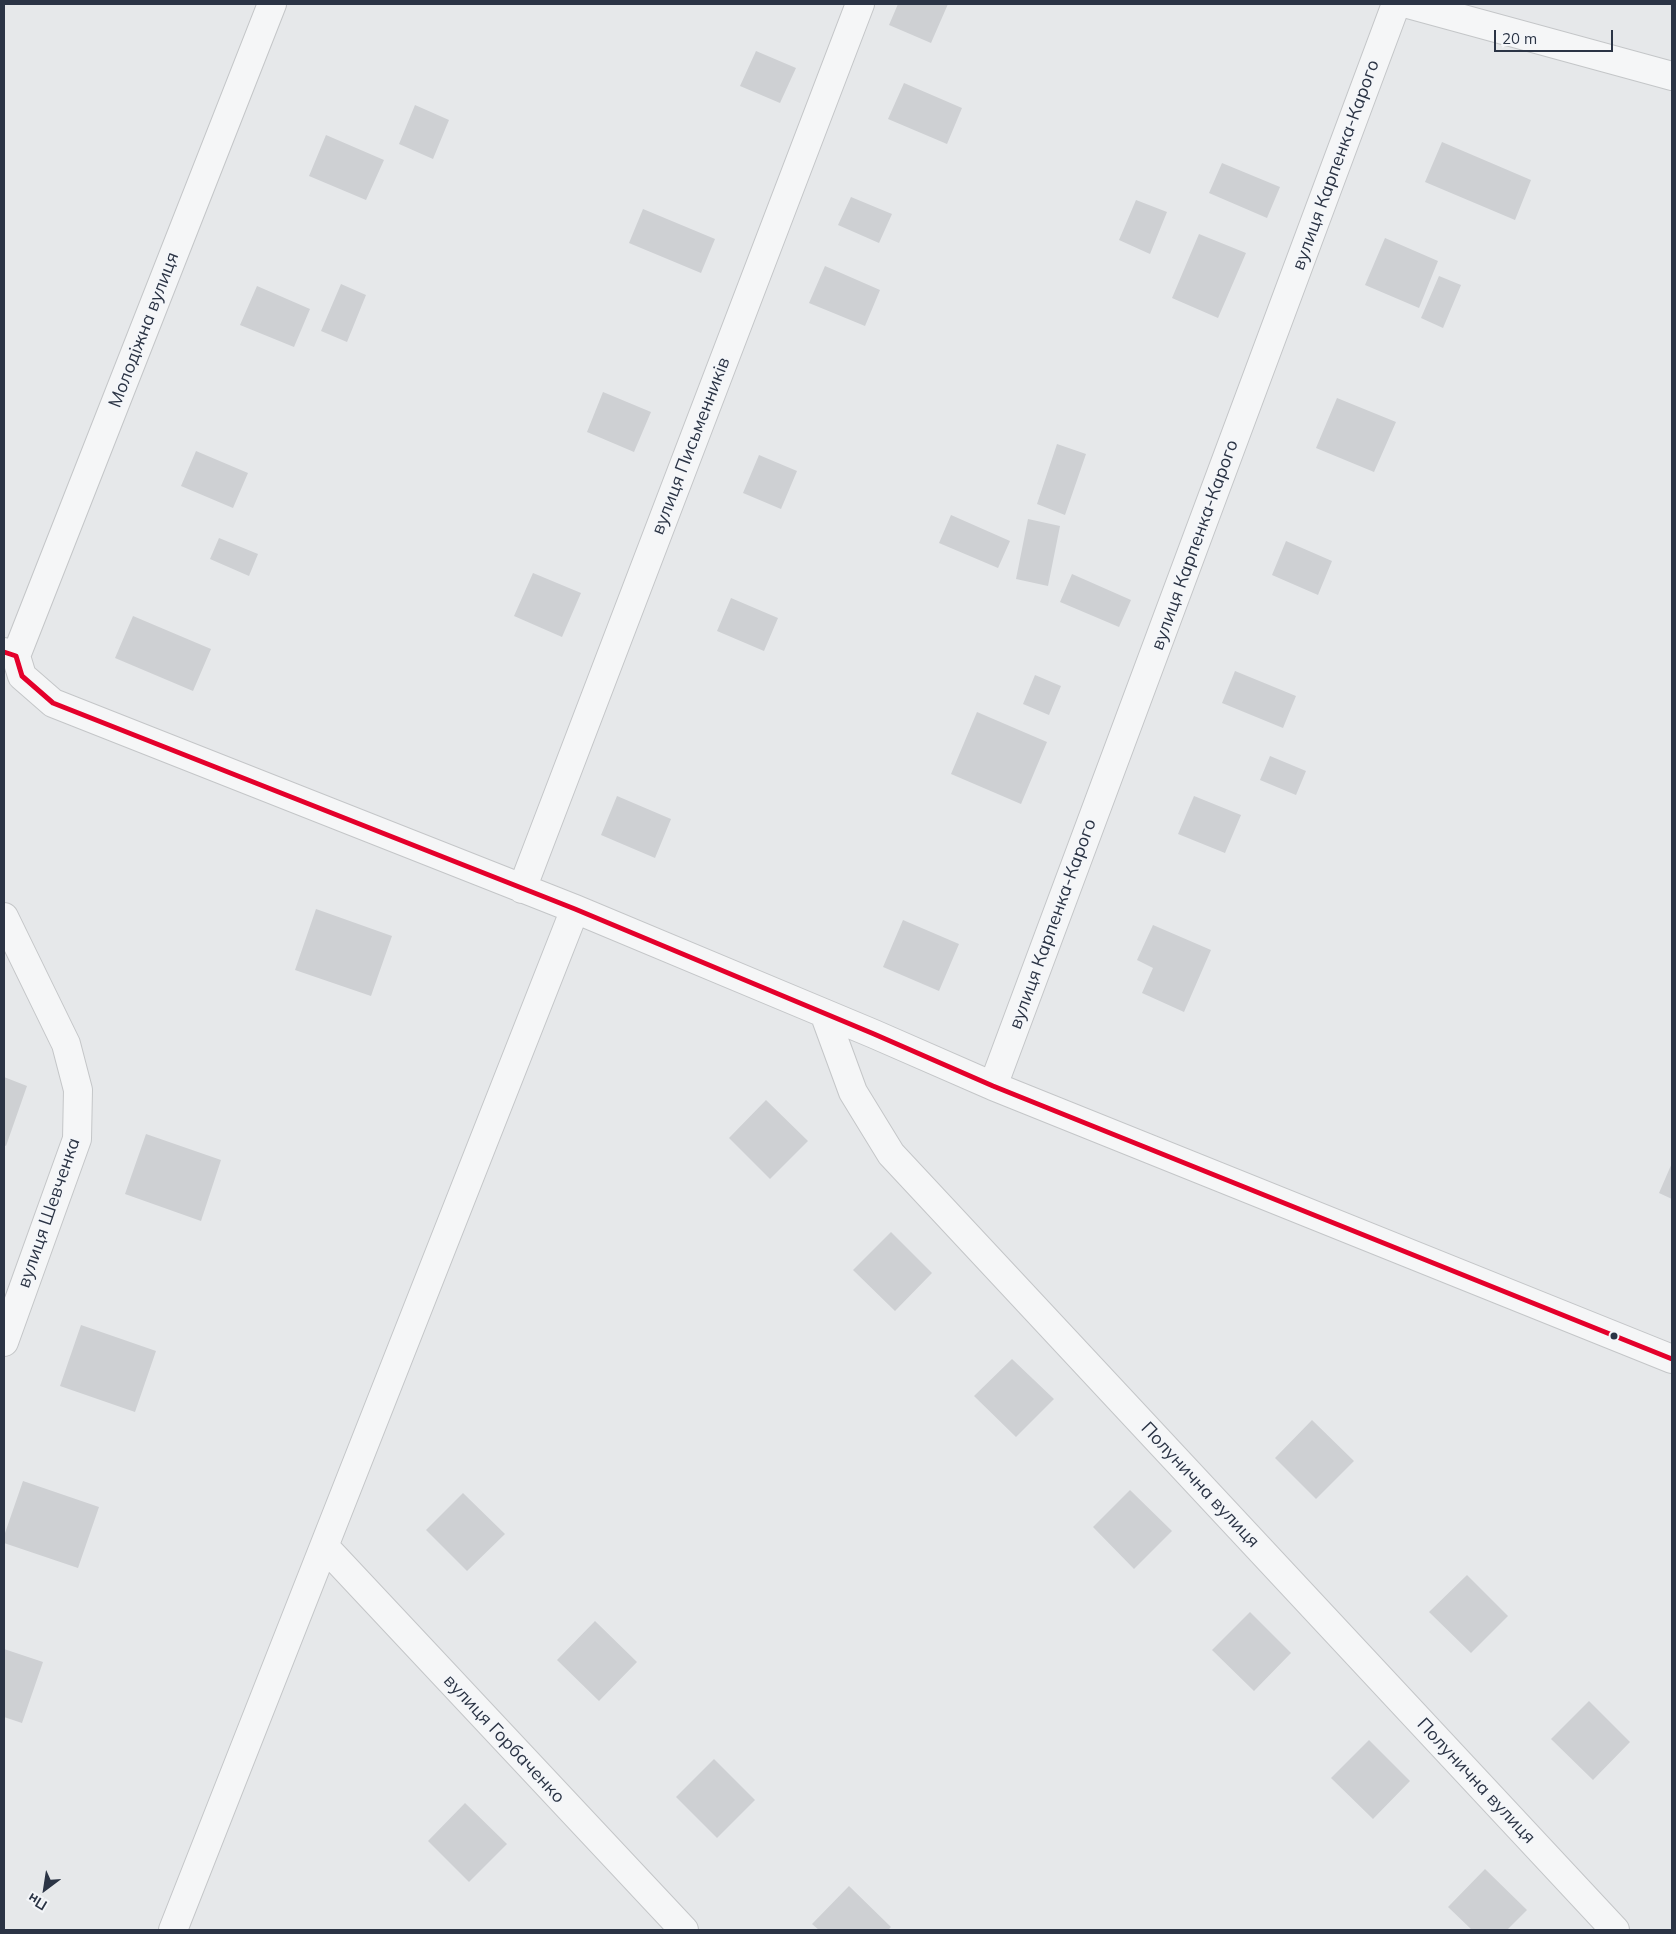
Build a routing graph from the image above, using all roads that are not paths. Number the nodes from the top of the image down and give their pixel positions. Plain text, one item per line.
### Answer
1 (272, 4) edge
2 (860, 4) edge
3 (1396, 4) edge
4 (1408, 4) edge
5 (1672, 76) edge
6 (10, 654) edge
7 (522, 889) junction
8 (576, 910) junction
9 (4, 917) edge
10 (824, 1013) junction
11 (993, 1086) junction
12 (4, 1342) edge
13 (1672, 1359) edge
14 (325, 1547) junction
15 (173, 1930) edge
16 (684, 1930) edge
17 (1615, 1930) edge

1 - 6 street, Молодіжна вулиця
2 - 7 street, вулиця Письменників
3 - 11 street, вулиця Карпенка-Карого
4 - 5 street
6 - 7 street
7 - 8 street
8 - 10 street
8 - 14 street
9 - 12 street, вулиця Шевченка
10 - 11 street
10 - 17 street, Полунична вулиця
11 - 13 street
14 - 15 street
14 - 16 street, вулиця Горбаченко

